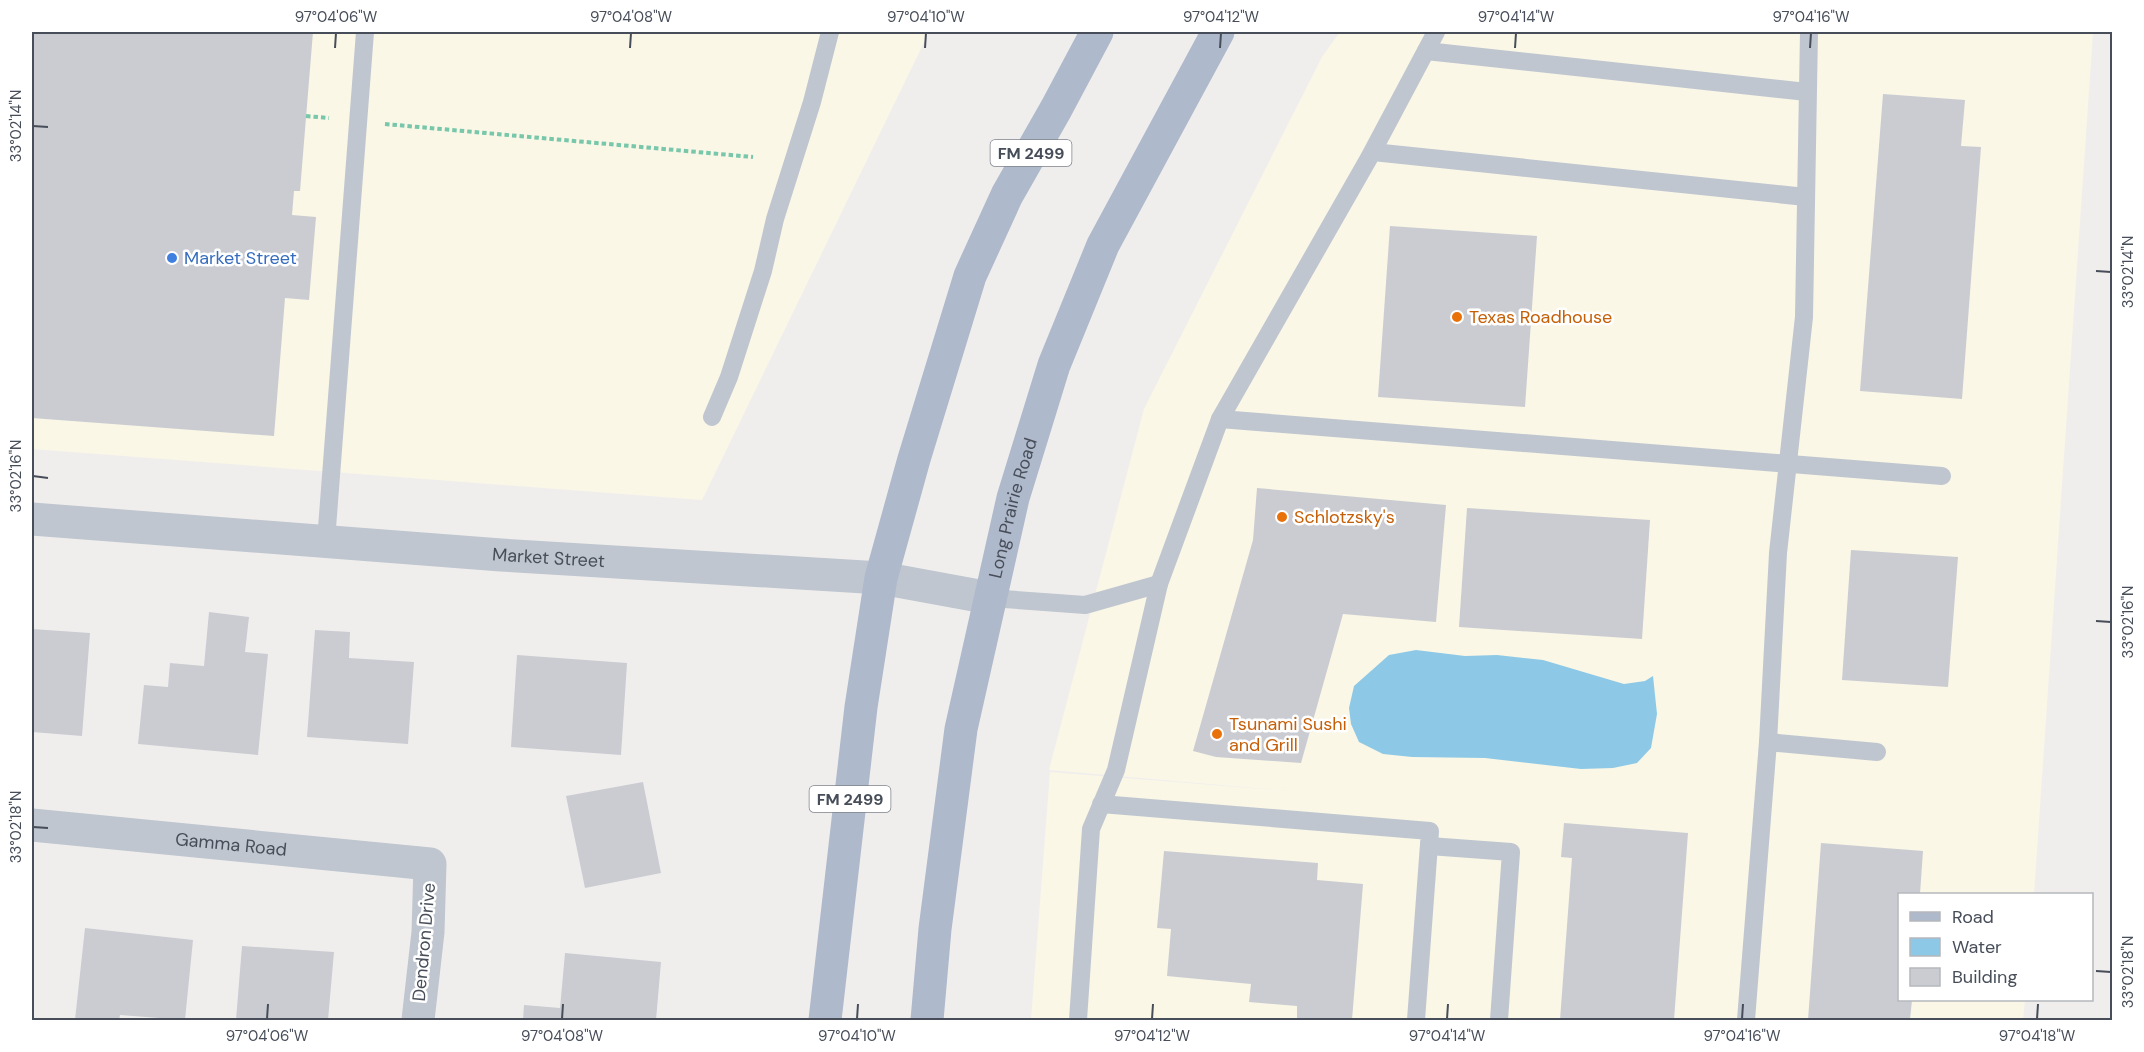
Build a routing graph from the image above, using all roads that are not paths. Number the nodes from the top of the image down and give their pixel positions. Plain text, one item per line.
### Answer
1 (365, 32) edge
2 (830, 32) edge
3 (1097, 32) edge
4 (1218, 32) edge
5 (1436, 32) edge
6 (1809, 32) edge
7 (1426, 51) junction
8 (1808, 92) junction
9 (1373, 152) junction
10 (1806, 196) junction
11 (712, 417) dead end
12 (1220, 419) junction
13 (1788, 465) junction
14 (1942, 476) dead end
15 (32, 519) edge
16 (326, 541) junction
17 (881, 578) junction
18 (1159, 584) junction
19 (990, 598) junction
20 (1768, 742) junction
21 (1877, 752) dead end
22 (1101, 804) junction
23 (32, 825) edge
24 (1429, 846) junction
25 (430, 864) joint
26 (417, 1020) edge
27 (825, 1020) edge
28 (927, 1020) edge
29 (1078, 1020) edge
30 (1416, 1020) edge
31 (1498, 1020) edge
32 (1746, 1020) edge

1 - 16 lane
2 - 11 lane
3 - 17 main road, FM 2499
4 - 19 main road, Long Prairie Road
5 - 7 lane
6 - 8 lane
7 - 8 lane
7 - 9 lane
8 - 10 lane
9 - 10 lane
9 - 12 lane
10 - 13 lane
12 - 13 lane
12 - 18 lane
13 - 14 lane
13 - 20 lane
15 - 16 street, Market Street
16 - 17 street, Market Street
17 - 19 street, Market Street
17 - 27 main road, FM 2499
18 - 19 lane
18 - 22 lane
19 - 28 main road, Long Prairie Road
20 - 21 lane
20 - 32 lane
22 - 24 lane
22 - 29 lane
23 - 25 street, Gamma Road
24 - 30 lane
24 - 31 lane
25 - 26 street, Dendron Drive

